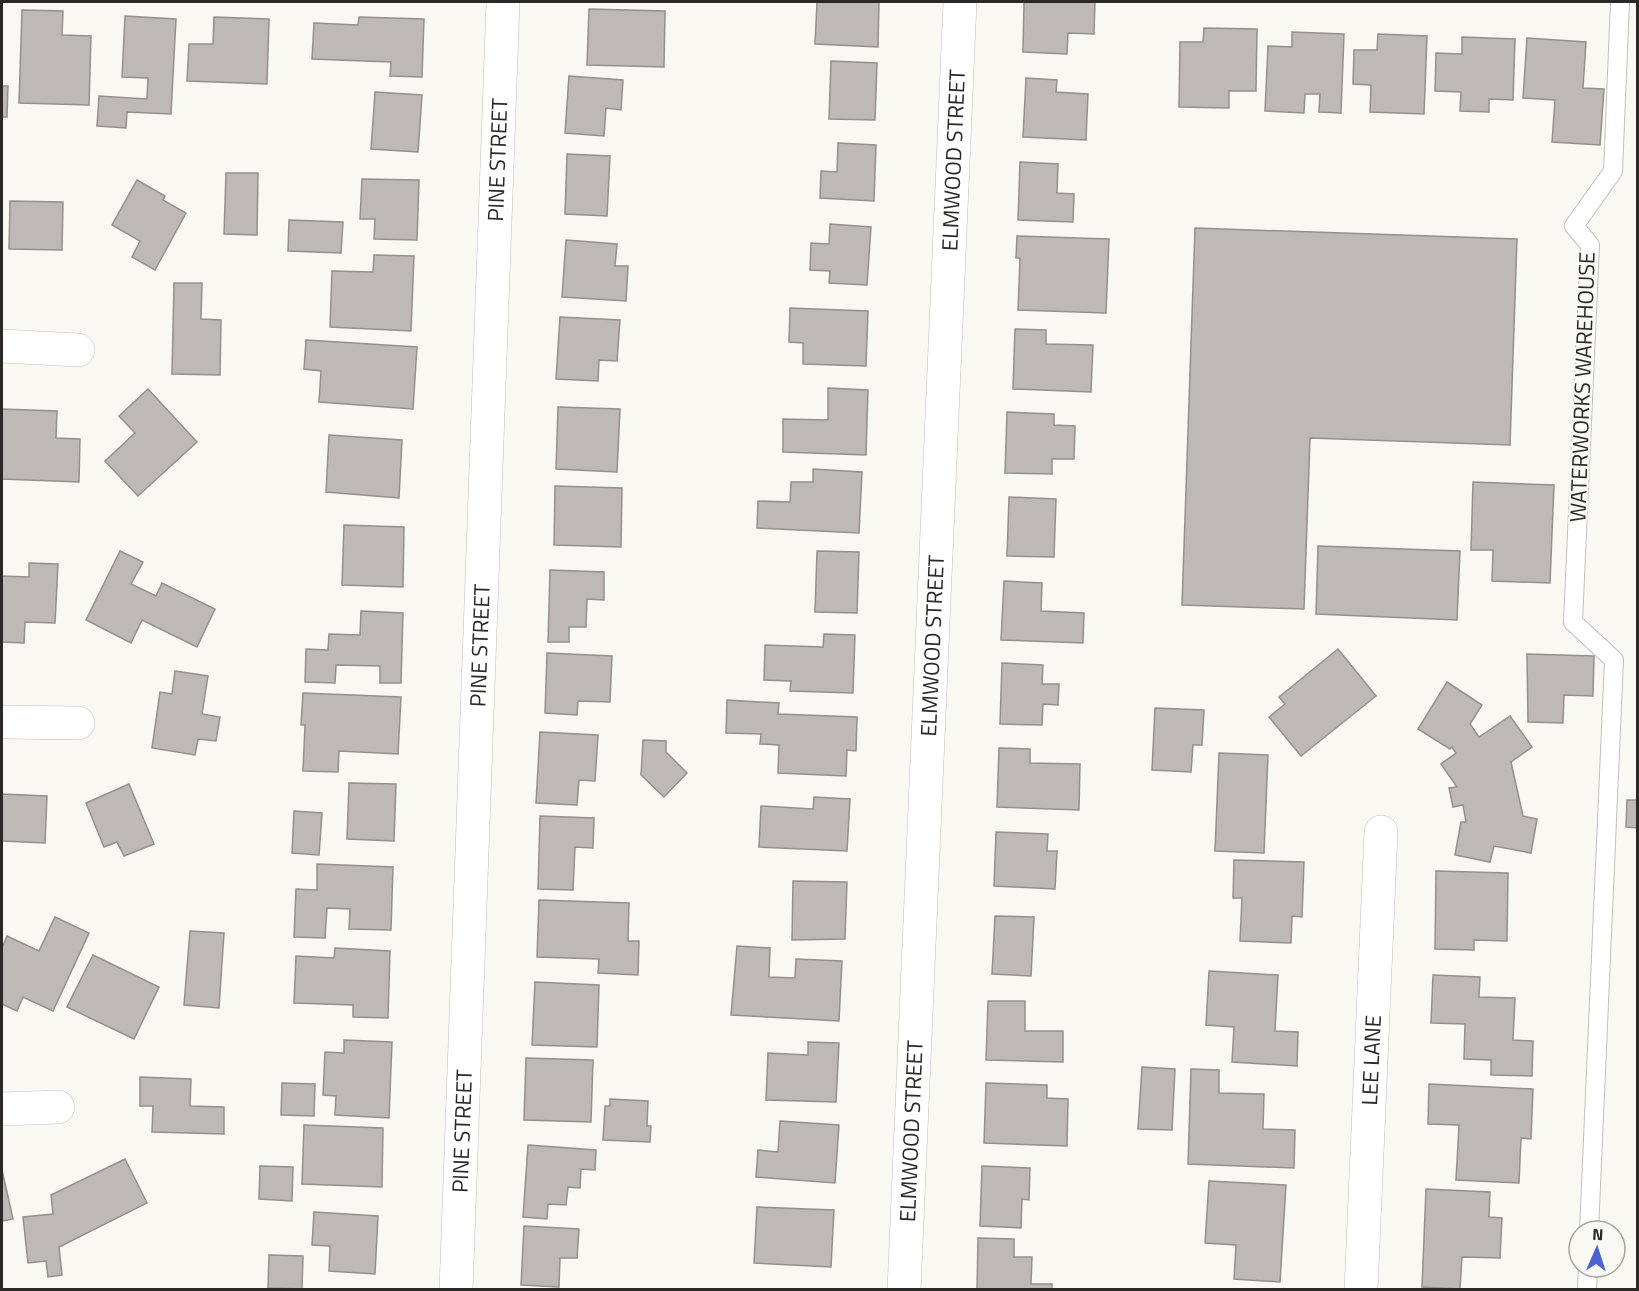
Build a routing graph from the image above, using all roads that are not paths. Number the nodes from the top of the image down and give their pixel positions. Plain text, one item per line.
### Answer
1 (503, 2) edge
2 (960, 2) edge
3 (1620, 2) edge
4 (2, 346) edge
5 (78, 350) dead end
6 (2, 722) edge
7 (78, 723) dead end
8 (1381, 831) dead end
9 (58, 1107) dead end
10 (2, 1109) edge
11 (1590, 1219) edge
12 (456, 1290) edge
13 (904, 1290) edge
14 (1361, 1290) edge

1 - 12 street, PINE STREET
2 - 13 street, ELMWOOD STREET
3 - 11 lane, WATERWORKS WAREHOUSE
4 - 5 street
6 - 7 street
8 - 14 street, LEE LANE
9 - 10 street

